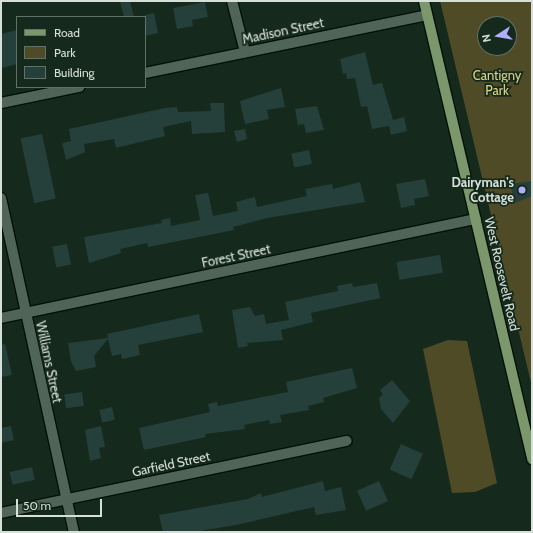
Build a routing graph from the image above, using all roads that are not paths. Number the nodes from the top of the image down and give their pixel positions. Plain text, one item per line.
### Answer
1 (232, 1) edge
2 (424, 1) edge
3 (427, 15) junction
4 (244, 52) junction
5 (146, 73) edge
6 (74, 88) edge
7 (1, 103) edge
8 (1, 198) edge
9 (476, 219) junction
10 (25, 313) junction
11 (1, 318) edge
12 (347, 440) dead end
13 (532, 459) edge
14 (66, 500) junction
15 (1, 513) edge
16 (74, 532) edge

1 - 4 street
2 - 3 main road, West Roosevelt Road
3 - 4 street, Madison Street
3 - 9 main road, West Roosevelt Road
4 - 5 street, Madison Street
6 - 7 street
8 - 10 street, Williams Street
9 - 10 street, Forest Street
9 - 13 main road, West Roosevelt Road
10 - 11 street, Forest Street
10 - 14 street, Williams Street
12 - 14 street, Garfield Street
14 - 15 street, Garfield Street
14 - 16 street, Williams Street

